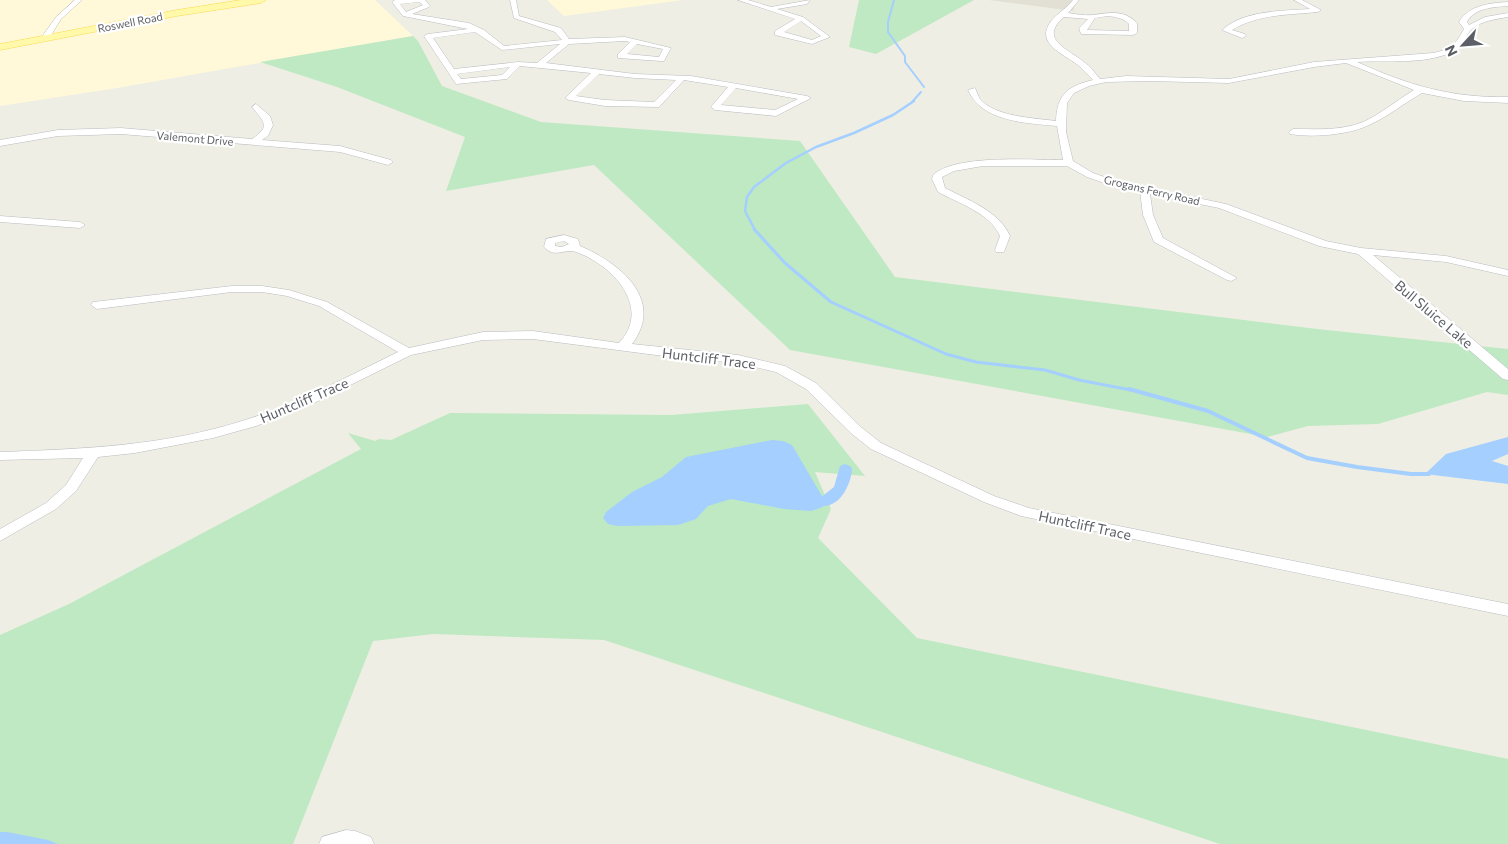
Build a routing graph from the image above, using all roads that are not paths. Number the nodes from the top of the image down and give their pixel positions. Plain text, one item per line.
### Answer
1 (79, 0) edge
2 (260, 0) edge
3 (417, 0) edge
4 (421, 0) edge
5 (514, 0) edge
6 (741, 0) edge
7 (806, 0) edge
8 (1076, 0) edge
9 (1297, 0) edge
10 (1508, 6) edge
11 (766, 8) junction
12 (405, 15) junction
13 (1064, 15) junction
14 (1508, 15) edge
15 (801, 18) junction
16 (1094, 18) junction
17 (1468, 29) junction
18 (476, 30) junction
19 (486, 36) junction
20 (1242, 36) dead end
21 (46, 38) junction
22 (634, 41) junction
23 (567, 42) junction
24 (432, 43) junction
25 (0, 47) edge
26 (1347, 61) junction
27 (539, 65) junction
28 (598, 71) junction
29 (682, 78) junction
30 (1098, 81) junction
31 (734, 85) junction
32 (972, 90) dead end
33 (1419, 91) junction
34 (1508, 100) edge
35 (256, 107) dead end
36 (1061, 124) junction
37 (1293, 132) dead end
38 (0, 143) edge
39 (252, 143) junction
40 (388, 162) dead end
41 (1069, 163) junction
42 (1145, 190) junction
43 (0, 219) edge
44 (80, 226) dead end
45 (574, 247) dead end
46 (1000, 250) dead end
47 (1361, 251) junction
48 (1508, 273) edge
49 (1231, 278) dead end
50 (97, 306) dead end
51 (622, 347) junction
52 (407, 352) junction
53 (1508, 376) edge
54 (93, 453) junction
55 (0, 456) edge
56 (0, 536) edge
57 (1508, 610) edge
58 (329, 844) edge
59 (364, 844) edge

1 - 21 street
2 - 21 main road, Roswell Road
3 - 12 street
4 - 12 street
5 - 23 street
6 - 11 street
7 - 11 street
8 - 13 street
9 - 20 street
10 - 17 street
11 - 15 street
12 - 18 street
13 - 16 street
13 - 30 street
14 - 17 street
15 - 15 street
16 - 16 street
17 - 26 street
18 - 19 street
18 - 24 street
19 - 23 street
19 - 24 street
21 - 25 main road, Roswell Road
22 - 22 street
22 - 23 street
23 - 27 street
24 - 27 street
26 - 30 street
26 - 33 street
27 - 28 street
28 - 29 street
28 - 29 street
29 - 31 street
30 - 36 street
31 - 31 street
32 - 36 street
33 - 34 street
33 - 37 street
35 - 39 street
36 - 41 street
38 - 39 street, Valemont Drive
39 - 40 street, Valemont Drive
41 - 42 street, Grogans Ferry Road
41 - 46 street
42 - 47 street, Grogans Ferry Road
42 - 49 street
43 - 44 street
45 - 51 street
47 - 48 street, Grogans Ferry Road
47 - 53 street, Bull Sluice Lake
50 - 52 street
51 - 52 street, Huntcliff Trace
51 - 57 street, Huntcliff Trace
52 - 54 street, Huntcliff Trace
54 - 55 street, Huntcliff Trace
54 - 56 street
58 - 59 street

